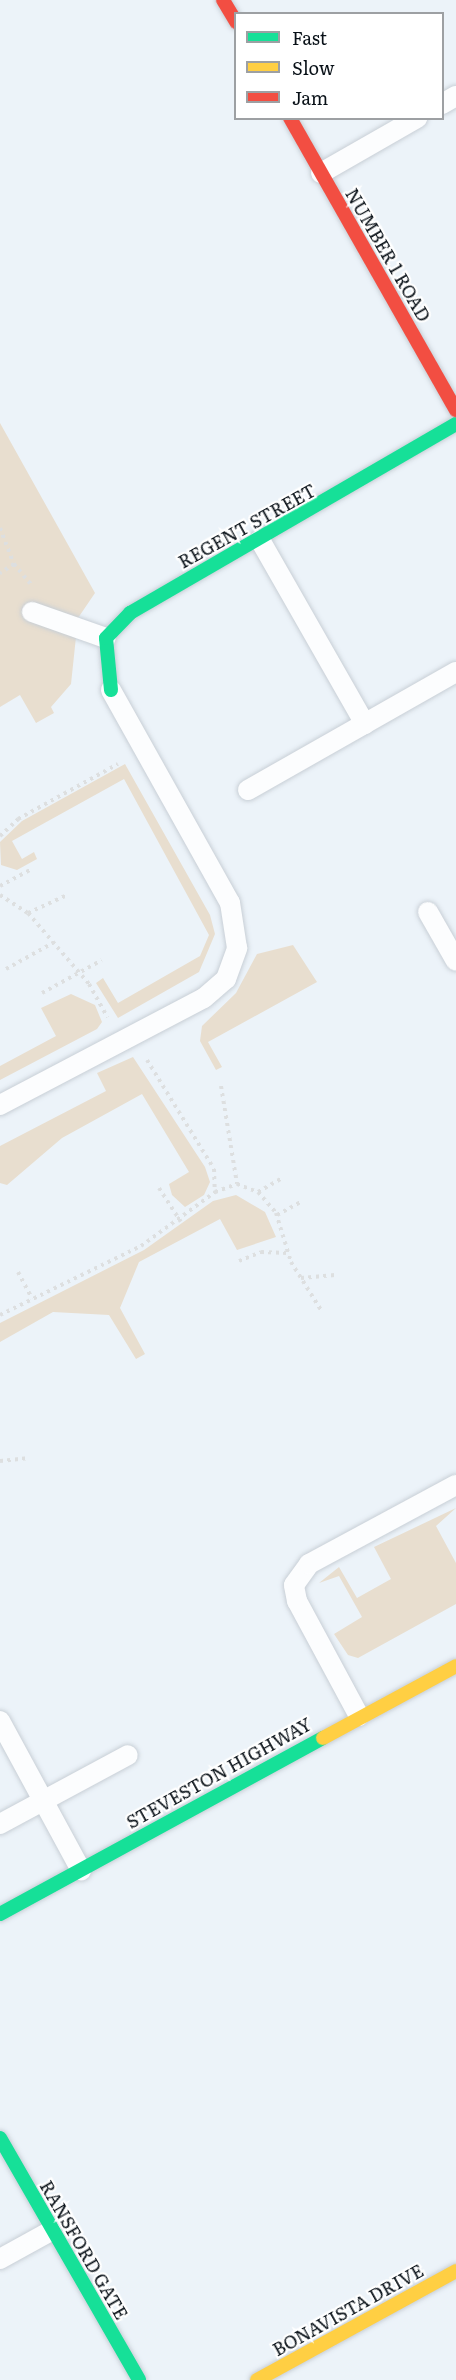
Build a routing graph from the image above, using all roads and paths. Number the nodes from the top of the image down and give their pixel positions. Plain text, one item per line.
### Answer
1 (223, 0) edge
2 (234, 19) edge
3 (291, 120) edge
4 (414, 120) edge
5 (321, 173) junction
6 (456, 410) edge
7 (456, 424) edge
8 (0, 528) edge
9 (260, 540) junction
10 (14, 564) junction
11 (0, 573) edge
12 (31, 583) dead end
13 (32, 612) dead end
14 (106, 638) junction
15 (456, 672) edge
16 (111, 690) joint
17 (365, 724) junction
18 (127, 759) dead end
19 (248, 790) dead end
20 (0, 836) edge
21 (32, 869) dead end
22 (0, 886) edge
23 (0, 895) edge
24 (65, 896) dead end
25 (428, 912) dead end
26 (28, 913) junction
27 (53, 943) junction
28 (102, 960) dead end
29 (456, 961) edge
30 (6, 969) dead end
31 (79, 973) junction
32 (42, 993) dead end
33 (111, 1026) dead end
34 (133, 1037) junction
35 (221, 1086) dead end
36 (0, 1105) edge
37 (282, 1178) dead end
38 (237, 1184) junction
39 (159, 1188) dead end
40 (215, 1192) junction
41 (258, 1192) junction
42 (300, 1202) dead end
43 (277, 1215) junction
44 (181, 1222) junction
45 (288, 1252) junction
46 (239, 1261) dead end
47 (18, 1272) dead end
48 (338, 1275) dead end
49 (300, 1278) junction
50 (32, 1298) junction
51 (321, 1310) dead end
52 (0, 1316) edge
53 (27, 1458) dead end
54 (0, 1461) edge
55 (456, 1485) edge
56 (456, 1666) edge
57 (359, 1716) junction
58 (0, 1721) edge
59 (128, 1755) dead end
60 (43, 1801) junction
61 (0, 1824) edge
62 (81, 1870) junction
63 (0, 1914) edge
64 (0, 2138) edge
65 (51, 2231) junction
66 (0, 2259) edge
67 (456, 2271) edge
68 (139, 2380) edge
69 (257, 2380) edge

1 - 2 street
3 - 5 street, NUMBER 1 ROAD
4 - 5 lane
5 - 6 street, NUMBER 1 ROAD
7 - 9 street, REGENT STREET
8 - 10 path
9 - 14 street, REGENT STREET
9 - 17 lane
10 - 11 path
10 - 12 path
13 - 14 lane
14 - 16 street
15 - 17 lane
16 - 34 lane
17 - 19 lane
18 - 20 path
21 - 22 path
23 - 26 path
24 - 26 path
25 - 29 lane
26 - 27 path
27 - 30 path
27 - 31 path
28 - 31 path
31 - 32 path
31 - 33 path
34 - 36 lane
34 - 40 path
35 - 38 path
37 - 41 path
38 - 40 path
38 - 41 path
39 - 44 path
40 - 44 path
41 - 43 path
42 - 43 path
43 - 45 path
44 - 50 path
45 - 46 path
45 - 49 path
47 - 50 path
48 - 49 path
49 - 51 path
50 - 52 path
53 - 54 path
55 - 57 lane
56 - 57 street, STEVESTON HIGHWAY
57 - 62 street, STEVESTON HIGHWAY
58 - 60 lane
59 - 60 lane
60 - 61 lane
60 - 62 lane
62 - 63 street, STEVESTON HIGHWAY
64 - 65 street, RANSFORD GATE
65 - 66 lane
65 - 68 street, RANSFORD GATE
67 - 69 street, BONAVISTA DRIVE

